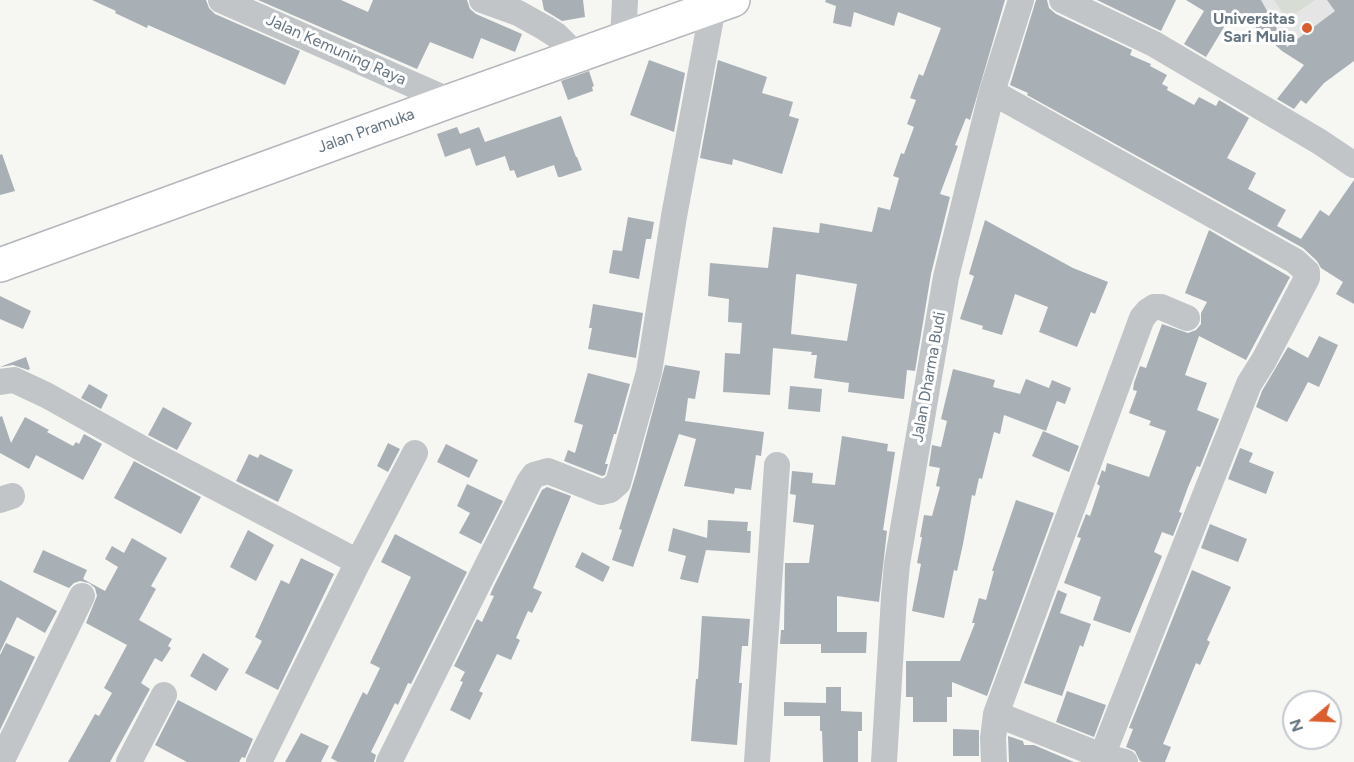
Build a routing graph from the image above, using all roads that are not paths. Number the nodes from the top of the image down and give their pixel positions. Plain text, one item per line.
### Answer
1 (221, 0) edge
2 (482, 0) edge
3 (625, 0) edge
4 (1021, 0) edge
5 (1062, 0) edge
6 (723, 4) edge
7 (623, 39) junction
8 (577, 56) junction
9 (993, 92) junction
10 (450, 101) junction
11 (1354, 165) edge
12 (0, 265) edge
13 (1187, 318) dead end
14 (0, 382) edge
15 (415, 453) dead end
16 (777, 465) dead end
17 (358, 562) junction
18 (81, 596) dead end
19 (164, 695) dead end
20 (996, 714) junction
21 (1100, 757) edge
22 (1, 762) edge
23 (129, 762) edge
24 (259, 762) edge
25 (389, 762) edge
26 (757, 762) edge
27 (884, 762) edge
28 (994, 762) edge

1 - 10 street, Jalan Kemuning Raya
2 - 8 street
3 - 7 street
4 - 9 street, Jalan Dharma Budi
5 - 11 street
6 - 7 main road, Jalan Pramuka
6 - 25 street
7 - 8 main road, Jalan Pramuka
8 - 10 main road, Jalan Pramuka
9 - 21 street
9 - 27 street, Jalan Dharma Budi
10 - 12 main road, Jalan Pramuka
13 - 20 street
14 - 17 street
15 - 17 street
16 - 26 street
17 - 24 street
18 - 22 street
19 - 23 street
20 - 21 street
20 - 28 street

